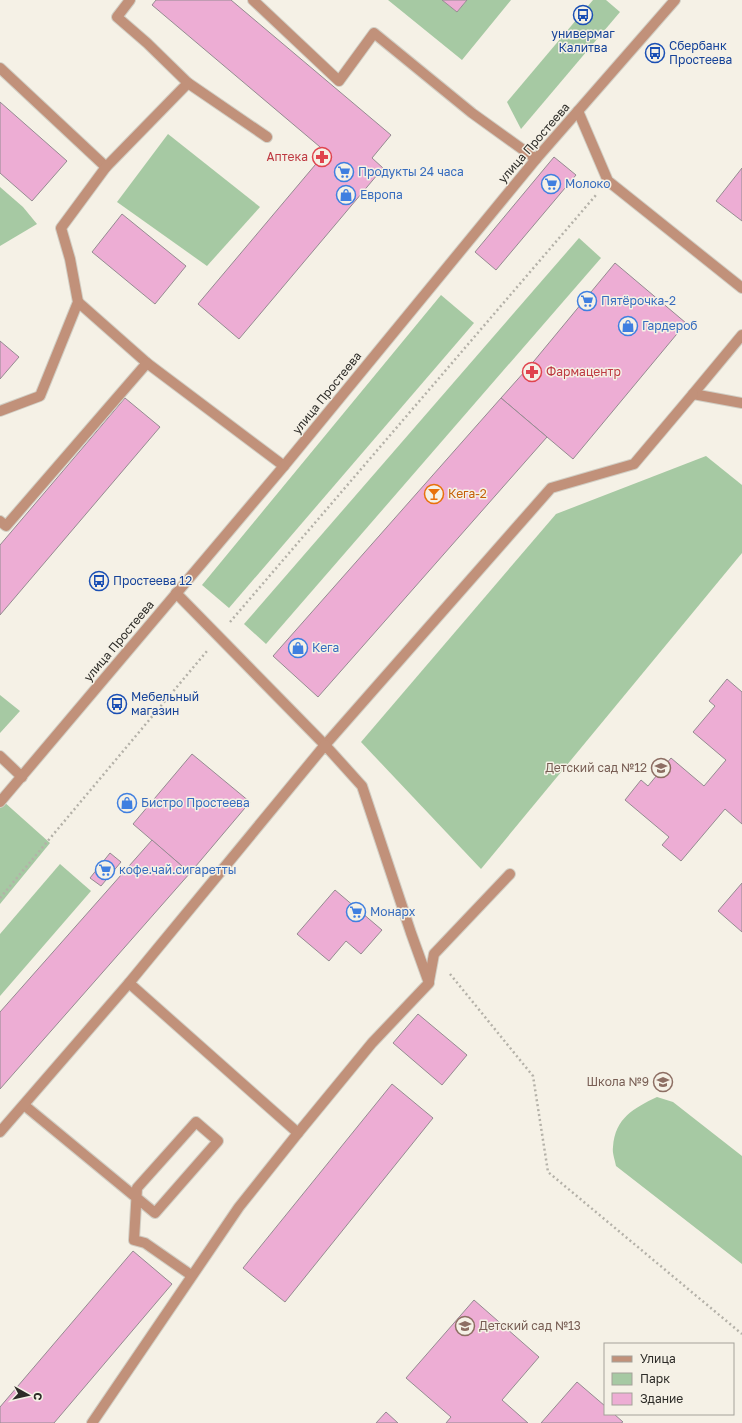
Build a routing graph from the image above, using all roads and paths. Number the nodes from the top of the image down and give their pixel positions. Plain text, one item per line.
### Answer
1 (130, 0) edge
2 (253, 0) edge
3 (675, 0) edge
4 (0, 68) edge
5 (188, 83) junction
6 (578, 112) junction
7 (267, 137) dead end
8 (536, 159) junction
9 (106, 167) junction
10 (608, 180) junction
11 (742, 288) edge
12 (78, 302) junction
13 (742, 335) edge
14 (147, 363) junction
15 (693, 394) junction
16 (742, 403) edge
17 (0, 411) edge
18 (284, 466) junction
19 (0, 521) edge
20 (176, 593) junction
21 (219, 636) junction
22 (325, 745) junction
23 (0, 756) edge
24 (22, 777) junction
25 (0, 802) edge
26 (510, 874) dead end
27 (0, 898) edge
28 (434, 954) junction
29 (129, 983) junction
30 (429, 983) junction
31 (24, 1105) junction
32 (0, 1132) edge
33 (298, 1132) junction
34 (137, 1198) junction
35 (191, 1275) junction
36 (742, 1334) edge
37 (92, 1423) edge

1 - 5 street
2 - 8 street
3 - 6 street, улица Простеева
4 - 9 street
5 - 7 street
5 - 9 street
6 - 8 street, улица Простеева
6 - 10 street
8 - 18 street, улица Простеева
9 - 12 street
10 - 11 street
10 - 21 path
12 - 14 street
12 - 17 street
13 - 15 street
14 - 18 street
14 - 19 street
15 - 16 street
15 - 22 street
18 - 20 street, улица Простеева
20 - 21 street
20 - 24 street, улица Простеева
21 - 22 street
21 - 27 path
22 - 29 street
22 - 30 street
23 - 24 street
24 - 25 street, улица Простеева
26 - 28 street
28 - 30 street
28 - 36 path
29 - 31 street
29 - 33 street
30 - 33 street
31 - 32 street
31 - 34 street
33 - 35 street
34 - 34 street
34 - 35 street
35 - 37 street

